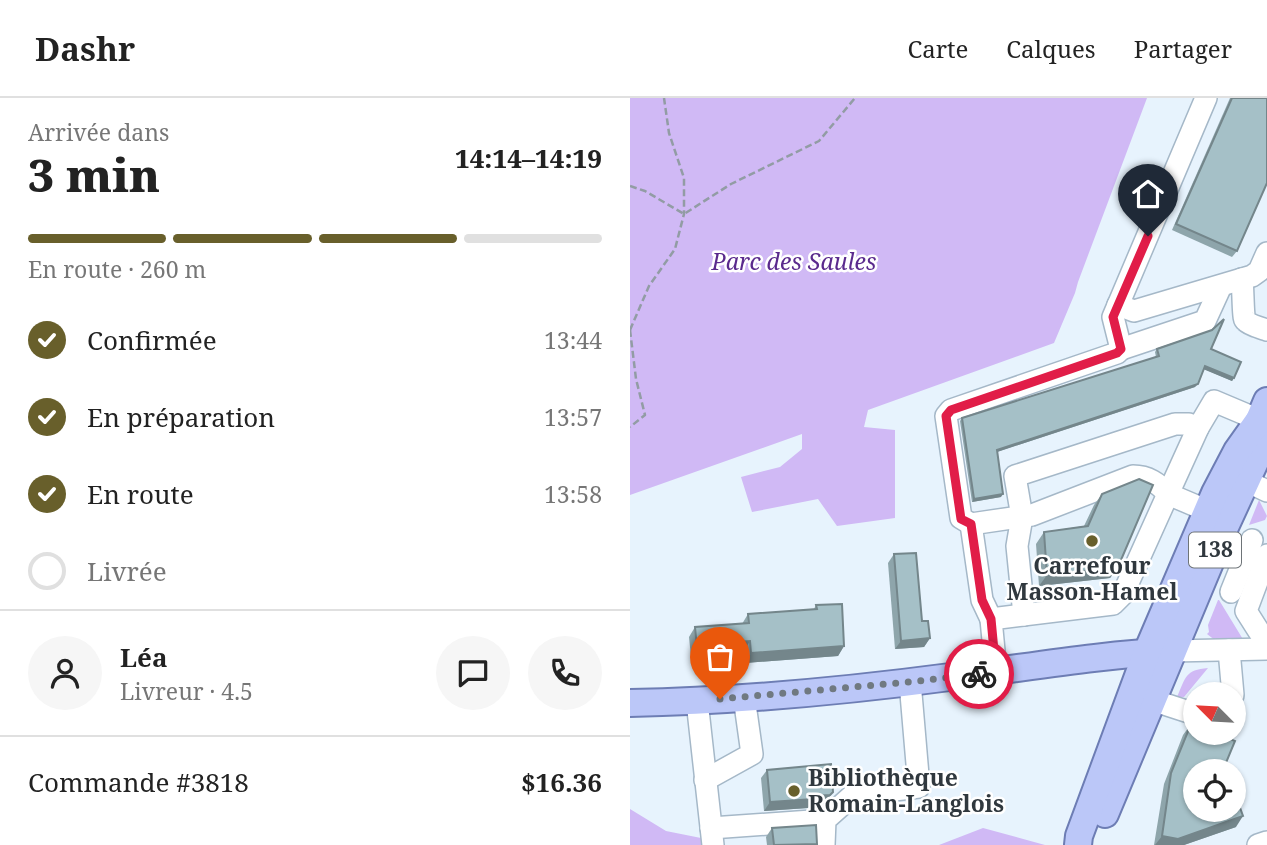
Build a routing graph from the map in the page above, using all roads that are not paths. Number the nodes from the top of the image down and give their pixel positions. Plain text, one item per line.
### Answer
1 (1206, 98) edge
2 (1267, 253) edge
3 (1242, 279) junction
4 (1221, 286) junction
5 (1118, 305) junction
6 (1267, 330) edge
7 (1121, 349) junction
8 (1264, 411) edge
9 (1198, 428) junction
10 (1263, 452) edge
11 (1256, 486) edge
12 (1168, 494) junction
13 (1022, 517) junction
14 (1216, 520) junction
15 (971, 524) junction
16 (1264, 544) edge
17 (1203, 580) junction
18 (1241, 595) junction
19 (1024, 615) junction
20 (991, 619) junction
21 (1267, 646) edge
22 (1229, 650) junction
23 (1160, 652) junction
24 (996, 672) junction
25 (909, 682) junction
26 (1232, 682) edge
27 (744, 697) junction
28 (1152, 700) junction
29 (696, 701) junction
30 (630, 703) edge
31 (1183, 710) edge
32 (705, 780) junction
33 (825, 820) junction
34 (712, 837) edge
35 (1267, 842) edge
36 (824, 845) edge
37 (1079, 845) edge
38 (1092, 845) edge
39 (1258, 845) edge

1 - 5 street
2 - 3 street
3 - 4 street
3 - 6 street
4 - 5 street
4 - 7 street
5 - 7 street
7 - 15 street
8 - 9 street
8 - 10 main road, 138
8 - 14 main road, 138
9 - 12 street
9 - 13 street
10 - 11 main road, 138
11 - 14 main road, 138
12 - 13 street
12 - 14 street
12 - 19 street
13 - 15 street
13 - 19 street
14 - 16 street
14 - 17 main road, 138
14 - 23 main road, 138
15 - 20 street
16 - 18 street
17 - 18 street
17 - 23 main road, 138
18 - 21 street
19 - 20 street
20 - 24 street
21 - 22 street
22 - 23 street
22 - 26 street
23 - 24 main road
23 - 28 main road, 138
23 - 37 main road, 138
24 - 25 main road
25 - 27 main road
25 - 33 street
27 - 29 main road
27 - 32 street
28 - 31 street
28 - 38 main road, 138
29 - 30 main road
29 - 32 street
32 - 34 street
33 - 34 street
33 - 36 street
35 - 39 street

